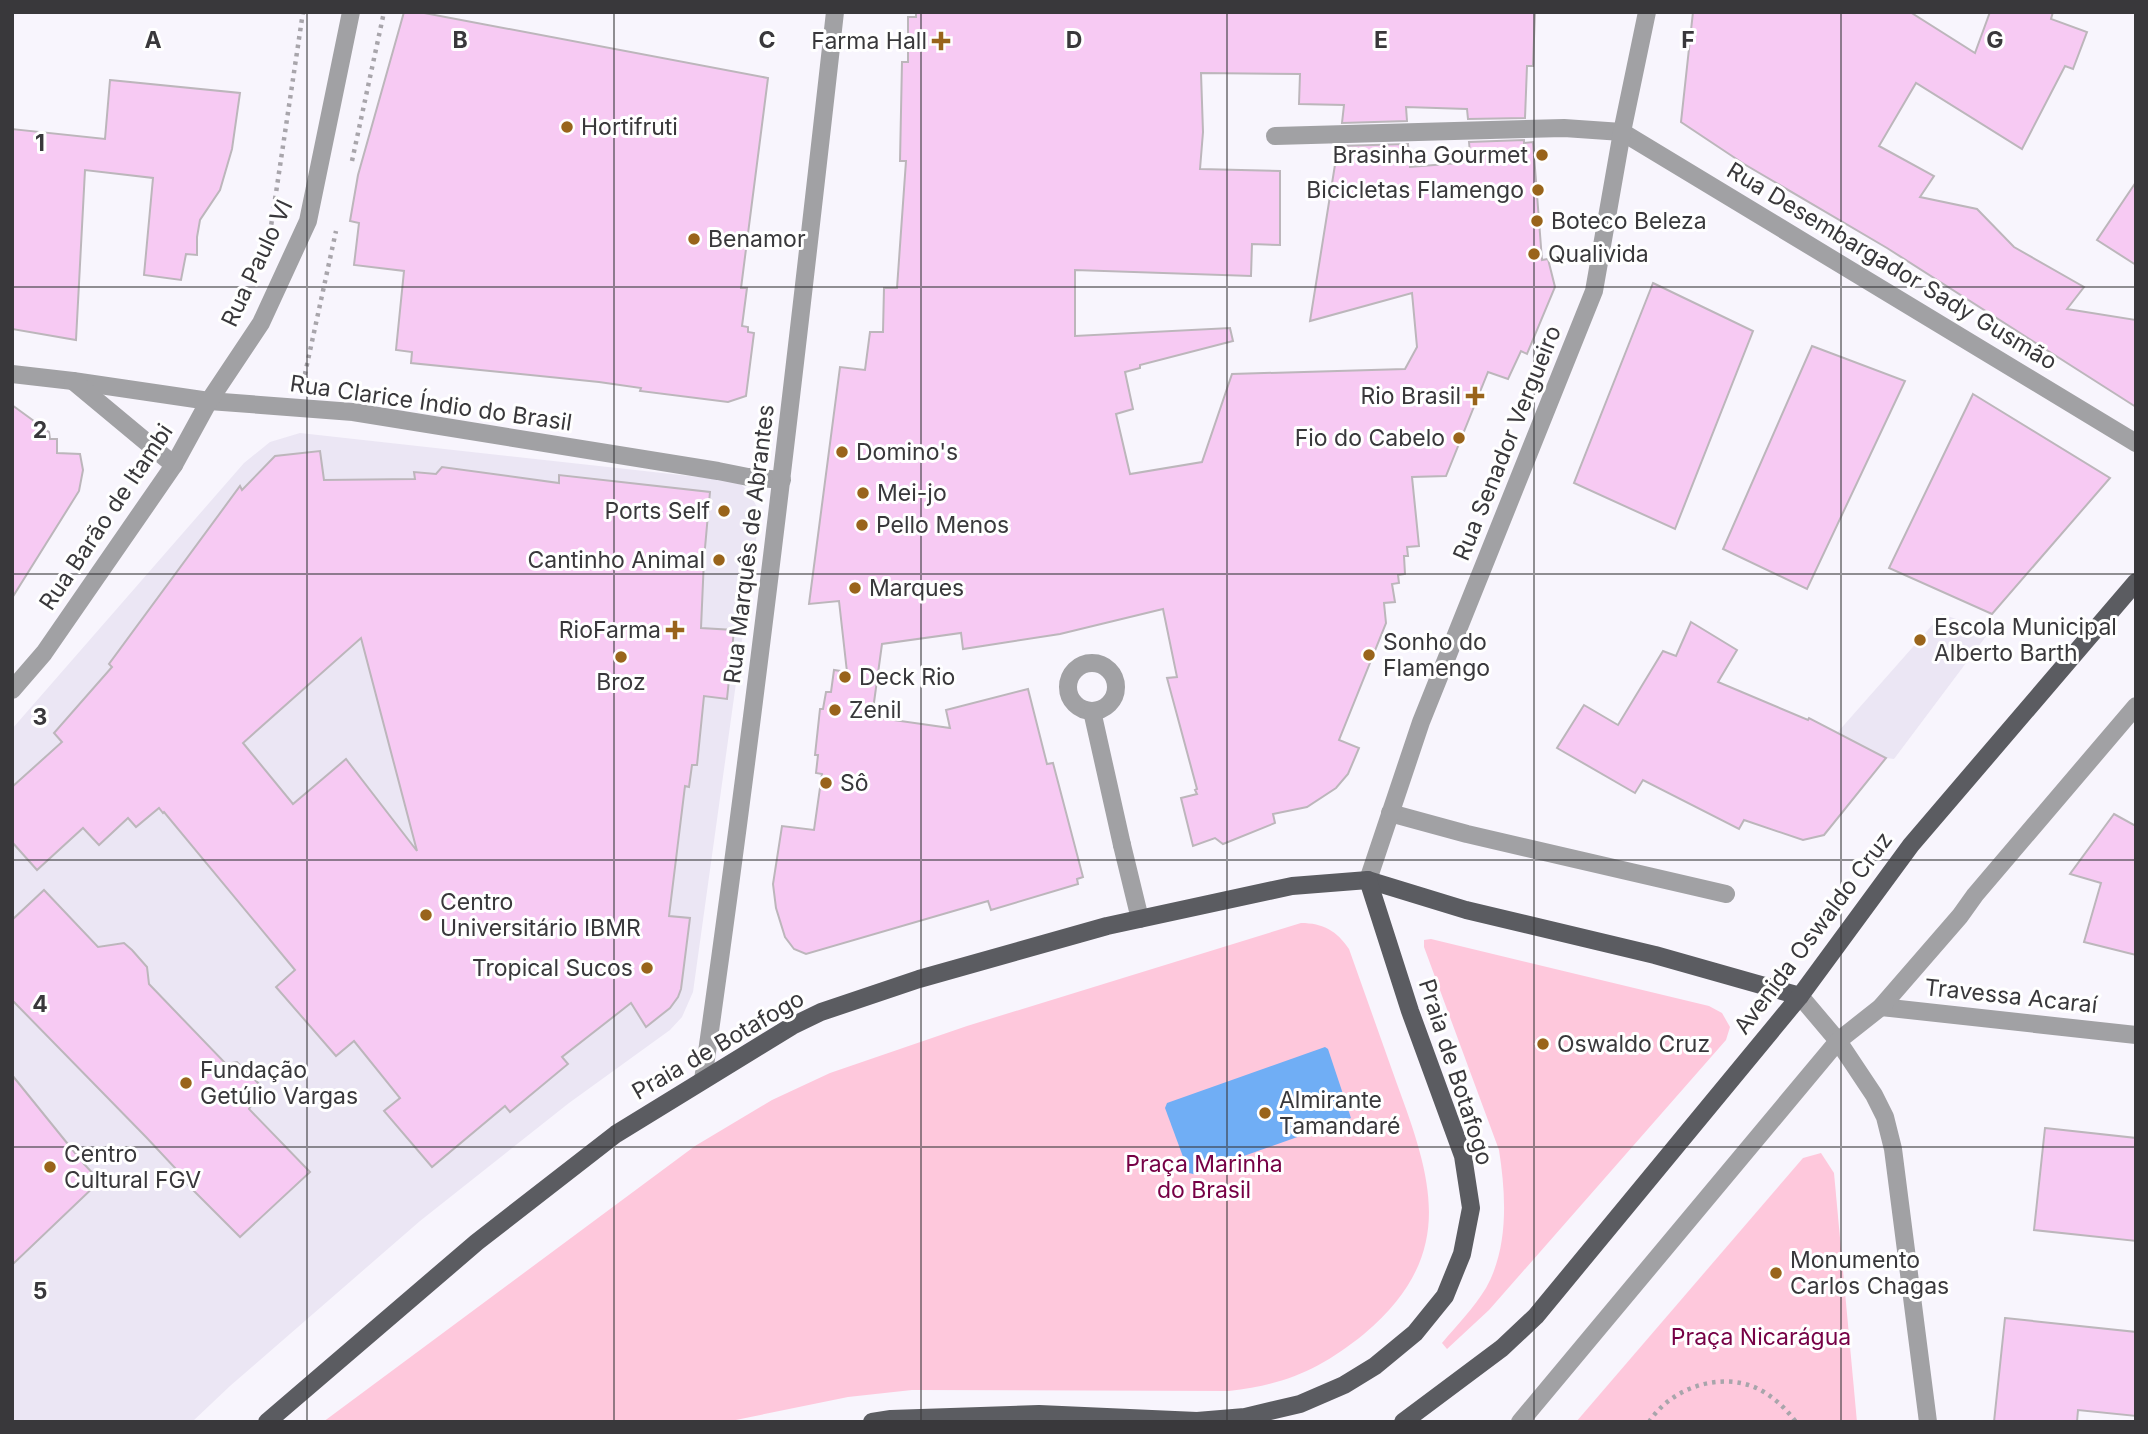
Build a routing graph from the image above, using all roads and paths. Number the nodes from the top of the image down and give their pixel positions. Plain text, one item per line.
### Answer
1 (303, 12) edge
2 (351, 12) edge
3 (835, 12) edge
4 (1647, 12) edge
5 (1622, 132) junction
6 (1275, 136) dead end
7 (268, 244) dead end
8 (12, 374) edge
9 (73, 381) junction
10 (209, 401) junction
11 (2136, 443) edge
12 (174, 465) junction
13 (782, 480) junction
14 (2136, 582) edge
15 (12, 691) edge
16 (2136, 706) edge
17 (1092, 711) dead end
18 (1390, 813) junction
19 (1368, 880) junction
20 (1726, 894) dead end
21 (1140, 919) junction
22 (1800, 996) junction
23 (1881, 1007) junction
24 (2136, 1035) edge
25 (1838, 1041) junction
26 (703, 1080) junction
27 (1195, 1421) edge
28 (267, 1422) edge
29 (872, 1422) edge
30 (1402, 1422) edge
31 (1520, 1422) edge
32 (1649, 1422) edge
33 (1796, 1422) edge
34 (1928, 1422) edge

1 - 7 path
2 - 10 street, Rua Paulo VI
3 - 13 street, Rua Marquês de Abrantes
4 - 5 street, Rua Senador Vergueiro
5 - 6 street
5 - 11 street, Rua Desembargador Sady Gusmão
5 - 18 street, Rua Senador Vergueiro
8 - 9 street, Rua Clarice Índio do Brasil
9 - 10 street, Rua Clarice Índio do Brasil
9 - 12 street
10 - 12 street, Rua Barão de Itambi
10 - 13 street, Rua Clarice Índio do Brasil
12 - 15 street, Rua Barão de Itambi
13 - 26 street, Rua Marquês de Abrantes
14 - 22 main road, Avenida Oswaldo Cruz
16 - 23 street
17 - 21 street
18 - 19 street, Rua Senador Vergueiro
18 - 20 street
19 - 21 main road, Praia de Botafogo
19 - 22 main road, Praia de Botafogo
19 - 27 main road, Praia de Botafogo
21 - 26 main road, Praia de Botafogo
22 - 25 street
22 - 30 main road, Avenida Oswaldo Cruz
23 - 24 street, Travessa Acaraí
23 - 25 street
25 - 31 street
25 - 34 street
26 - 28 main road, Praia de Botafogo
27 - 29 main road, Praia de Botafogo
32 - 33 path

